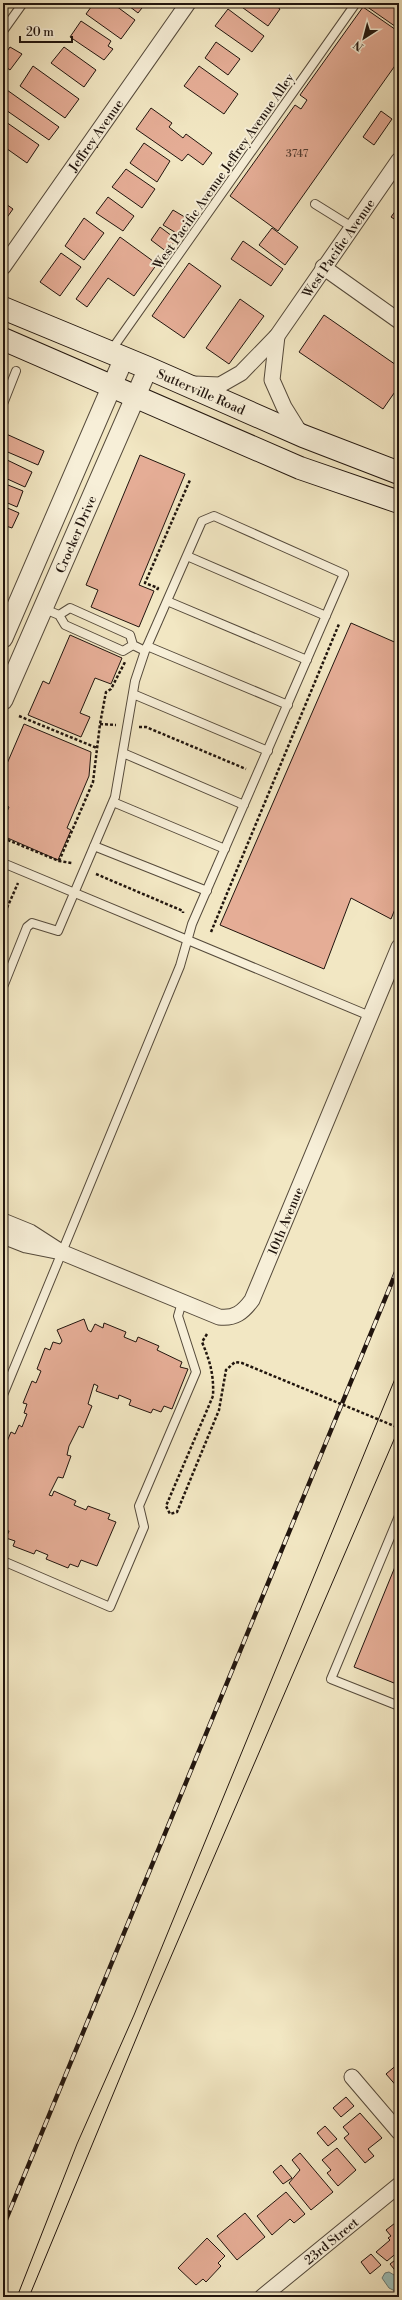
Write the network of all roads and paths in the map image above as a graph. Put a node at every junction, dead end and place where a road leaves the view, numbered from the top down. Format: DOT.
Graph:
graph roads {
  1 [pos="23,3"];
  2 [pos="188,3"];
  3 [pos="356,3"];
  4 [pos="3,31"];
  5 [pos="399,160"];
  6 [pos="315,204"];
  7 [pos="352,227"];
  8 [pos="3,267"];
  9 [pos="323,267"];
  10 [pos="7,313"];
  11 [pos="399,321"];
  12 [pos="277,336"];
  13 [pos="3,339"];
  14 [pos="117,356"];
  15 [pos="148,368"];
  16 [pos="16,371"];
  17 [pos="181,383"];
  18 [pos="112,388"];
  19 [pos="136,397"];
  20 [pos="3,404"];
  21 [pos="303,436"];
  22 [pos="399,473"];
  23 [pos="190,480"];
  24 [pos="399,502"];
  25 [pos="187,556"];
  26 [pos="155,595"];
  27 [pos="167,600"];
  28 [pos="42,608"];
  29 [pos="59,615"];
  30 [pos="326,616"];
  31 [pos="339,624"];
  32 [pos="3,638"];
  33 [pos="133,645"];
  34 [pos="146,648"];
  35 [pos="127,658"];
  36 [pos="307,660"];
  37 [pos="133,694"];
  38 [pos="3,700"];
  39 [pos="288,705"];
  40 [pos="19,716"];
  41 [pos="100,724"];
  42 [pos="128,726"];
  43 [pos="97,748"];
  44 [pos="268,751"];
  45 [pos="123,753"];
  46 [pos="258,774"];
  47 [pos="274,781"];
  48 [pos="113,802"];
  49 [pos="244,805"];
  50 [pos="3,838"];
  51 [pos="94,846"];
  52 [pos="225,849"];
  53 [pos="59,861"];
  54 [pos="3,863"];
  55 [pos="72,863"];
  56 [pos="95,874"];
  57 [pos="18,882"];
  58 [pos="207,891"];
  59 [pos="74,893"];
  60 [pos="3,917"];
  61 [pos="183,920"];
  62 [pos="211,932"];
  63 [pos="189,940"];
  64 [pos="399,948"];
  65 [pos="3,987"];
  66 [pos="370,1016"];
  67 [pos="3,1221"];
  68 [pos="3,1236"];
  69 [pos="61,1252"];
  70 [pos="182,1302"];
  71 [pos="207,1334"];
  72 [pos="3,1395"];
  73 [pos="399,1428"];
  74 [pos="399,1516"];
  75 [pos="3,1561"];
  76 [pos="399,1706"];
  77 [pos="352,2077"];
  78 [pos="399,2132"];
  79 [pos="399,2185"];
  80 [pos="262,2297"];
  1 -- 4 [label="lane"];
  2 -- 8 [label="street, Jeffrey Avenue"];
  3 -- 14 [label="lane, West Pacific Avenue Jeffrey Avenue Alley"];
  5 -- 7 [label="street, West Pacific Avenue"];
  6 -- 7 [label="lane"];
  7 -- 9 [label="street, West Pacific Avenue"];
  9 -- 11 [label="street"];
  9 -- 12 [label="street, West Pacific Avenue"];
  10 -- 14 [label="main road, Sutterville Road"];
  12 -- 17 [label="street, West Pacific Avenue"];
  12 -- 21 [label="street, West Pacific Avenue"];
  13 -- 18 [label="main road"];
  14 -- 15 [label="main road, Sutterville Road"];
  14 -- 18 [label="street, Crocker Drive"];
  15 -- 17 [label="main road, Sutterville Road"];
  15 -- 19 [label="street, Crocker Drive"];
  16 -- 20 [label="lane"];
  17 -- 21 [label="main road, Sutterville Road"];
  18 -- 19 [label="main road"];
  18 -- 32 [label="street, Crocker Drive"];
  19 -- 24 [label="main road"];
  19 -- 28 [label="street, Crocker Drive"];
  21 -- 22 [label="main road, Sutterville Road"];
  23 -- 26 [label="path"];
  25 -- 27 [label="lane"];
  25 -- 30 [label="lane"];
  25 -- 30 [label="lane"];
  27 -- 34 [label="lane"];
  27 -- 36 [label="lane"];
  28 -- 29 [label="lane"];
  28 -- 38 [label="street, Crocker Drive"];
  29 -- 33 [label="lane"];
  29 -- 33 [label="lane"];
  30 -- 36 [label="lane"];
  31 -- 47 [label="path"];
  33 -- 34 [label="lane"];
  34 -- 37 [label="lane"];
  34 -- 39 [label="lane"];
  35 -- 41 [label="path"];
  36 -- 39 [label="lane"];
  37 -- 42 [label="lane"];
  37 -- 44 [label="lane"];
  39 -- 44 [label="lane"];
  40 -- 43 [label="path"];
  41 -- 42 [label="path"];
  41 -- 43 [label="path"];
  42 -- 45 [label="lane"];
  42 -- 46 [label="path"];
  43 -- 53 [label="path"];
  44 -- 46 [label="lane"];
  45 -- 48 [label="lane"];
  45 -- 49 [label="lane"];
  46 -- 47 [label="path"];
  46 -- 49 [label="lane"];
  47 -- 62 [label="path"];
  48 -- 51 [label="lane"];
  48 -- 52 [label="lane"];
  49 -- 52 [label="lane"];
  50 -- 53 [label="path"];
  51 -- 58 [label="lane"];
  51 -- 59 [label="lane"];
  52 -- 58 [label="lane"];
  53 -- 55 [label="path"];
  54 -- 59 [label="lane"];
  56 -- 61 [label="path"];
  57 -- 60 [label="path"];
  58 -- 63 [label="lane"];
  59 -- 63 [label="lane"];
  59 -- 65 [label="lane"];
  63 -- 66 [label="lane"];
  63 -- 69 [label="lane"];
  64 -- 66 [label="street, 10th Avenue"];
  66 -- 70 [label="street, 10th Avenue"];
  67 -- 69 [label="street, 10th Avenue"];
  68 -- 69 [label="street, 10th Avenue"];
  69 -- 70 [label="street, 10th Avenue"];
  69 -- 72 [label="lane"];
  70 -- 75 [label="lane"];
  71 -- 73 [label="path, bridge"];
  74 -- 76 [label="lane"];
  77 -- 78 [label="street"];
  79 -- 80 [label="street, 23rd Street"];
}
